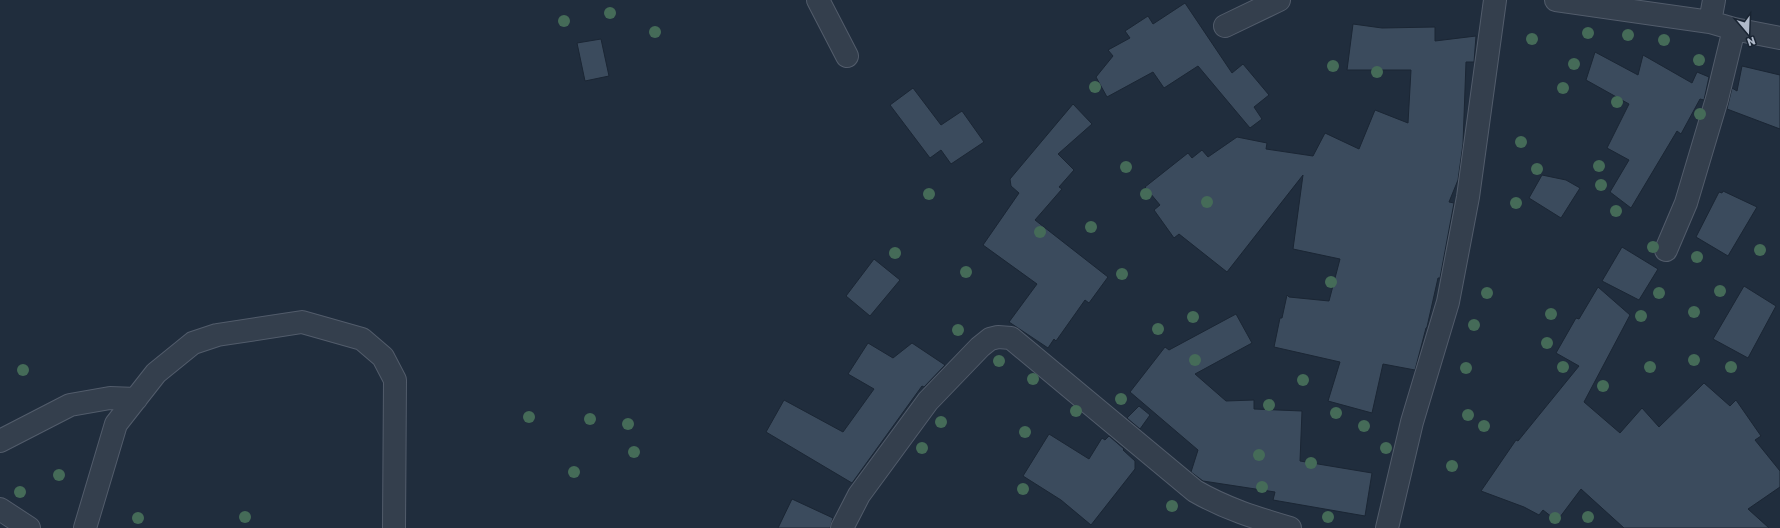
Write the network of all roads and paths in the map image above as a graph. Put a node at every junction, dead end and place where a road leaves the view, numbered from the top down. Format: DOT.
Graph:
graph roads {
  1 [pos="818,0"];
  2 [pos="1278,0"];
  3 [pos="1495,0"];
  4 [pos="1556,0"];
  5 [pos="1714,0"];
  6 [pos="1710,22"];
  7 [pos="1225,26"];
  8 [pos="1734,29"];
  9 [pos="1780,38"];
  10 [pos="847,56"];
  11 [pos="1666,250"];
  12 [pos="136,399"];
  13 [pos="0,441"];
  14 [pos="0,509"];
  15 [pos="30,528"];
  16 [pos="85,528"];
  17 [pos="394,528"];
  18 [pos="842,528"];
  19 [pos="1290,528"];
  20 [pos="1387,528"];
  1 -- 10 [label="street"];
  2 -- 7 [label="street"];
  3 -- 20 [label="street"];
  4 -- 6 [label="street"];
  5 -- 6 [label="street"];
  6 -- 8 [label="street"];
  8 -- 9 [label="street"];
  8 -- 11 [label="street"];
  12 -- 13 [label="street"];
  12 -- 16 [label="street"];
  12 -- 17 [label="street"];
  14 -- 15 [label="street"];
  18 -- 19 [label="street"];
}
